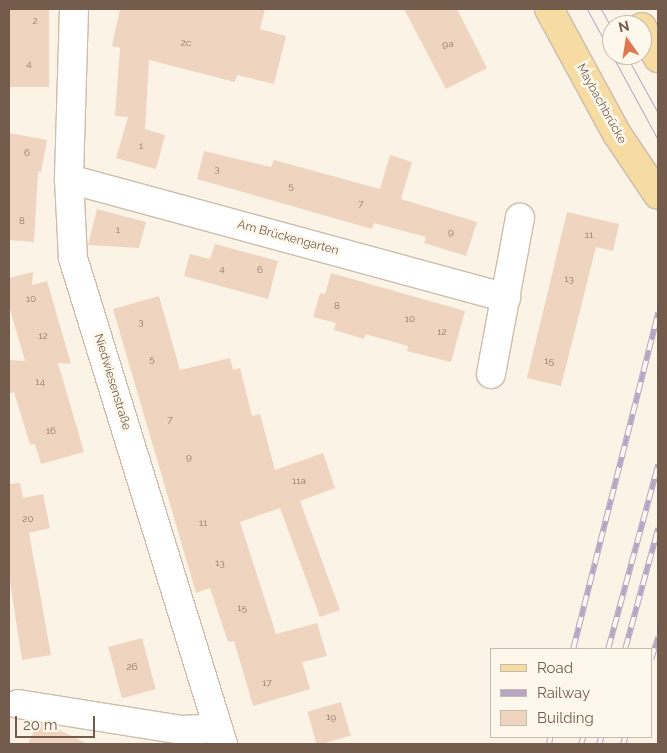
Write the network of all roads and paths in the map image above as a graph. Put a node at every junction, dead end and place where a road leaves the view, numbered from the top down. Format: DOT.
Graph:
graph roads {
  1 [pos="74,9"];
  2 [pos="549,9"];
  3 [pos="652,46"];
  4 [pos="658,58"];
  5 [pos="69,178"];
  6 [pos="658,196"];
  7 [pos="520,218"];
  8 [pos="506,298"];
  9 [pos="491,374"];
  10 [pos="18,704"];
  11 [pos="220,736"];
  1 -- 5 [label="street, Niedwiesenstraße"];
  2 -- 6 [label="main road, Maybachbrücke"];
  3 -- 4 [label="main road"];
  5 -- 8 [label="street, Am Brückengarten"];
  5 -- 11 [label="street, Niedwiesenstraße"];
  7 -- 8 [label="street"];
  8 -- 9 [label="street"];
  10 -- 11 [label="street"];
}
